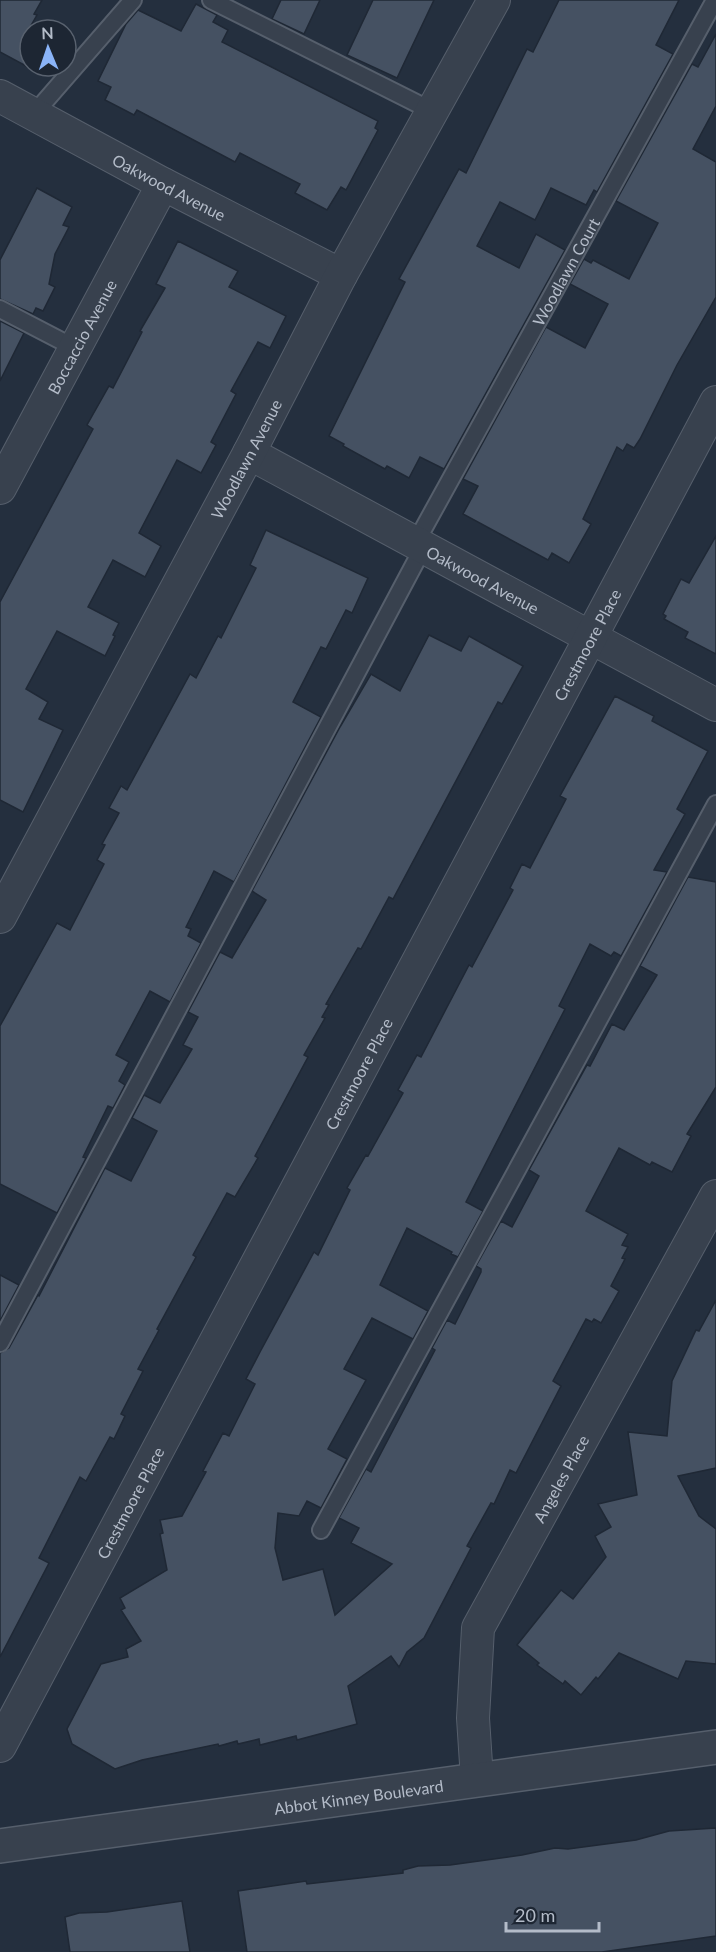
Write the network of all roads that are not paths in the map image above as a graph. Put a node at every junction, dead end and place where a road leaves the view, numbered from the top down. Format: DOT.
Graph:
graph roads {
  1 [pos="133,0"];
  2 [pos="211,0"];
  3 [pos="494,0"];
  4 [pos="715,0"];
  5 [pos="0,96"];
  6 [pos="432,111"];
  7 [pos="33,115"];
  8 [pos="164,184"];
  9 [pos="341,274"];
  10 [pos="0,309"];
  11 [pos="75,348"];
  12 [pos="716,402"];
  13 [pos="249,453"];
  14 [pos="0,488"];
  15 [pos="420,544"];
  16 [pos="589,637"];
  17 [pos="716,705"];
  18 [pos="716,804"];
  19 [pos="0,917"];
  20 [pos="716,1196"];
  21 [pos="0,1343"];
  22 [pos="321,1530"];
  23 [pos="0,1746"];
  24 [pos="716,1747"];
  25 [pos="477,1779"];
  26 [pos="0,1846"];
  1 -- 7 [label="lane"];
  2 -- 6 [label="lane"];
  3 -- 6 [label="street, Woodlawn Avenue"];
  4 -- 15 [label="lane, Woodlawn Court"];
  5 -- 7 [label="street, Oakwood Avenue"];
  6 -- 9 [label="street, Woodlawn Avenue"];
  7 -- 8 [label="street, Oakwood Avenue"];
  8 -- 9 [label="street, Oakwood Avenue"];
  8 -- 11 [label="street, Boccaccio Avenue"];
  9 -- 13 [label="street, Woodlawn Avenue"];
  10 -- 11 [label="lane"];
  11 -- 14 [label="street, Boccaccio Avenue"];
  12 -- 16 [label="street, Crestmoore Place"];
  13 -- 15 [label="street, Oakwood Avenue"];
  13 -- 19 [label="street, Woodlawn Avenue"];
  15 -- 16 [label="street, Oakwood Avenue"];
  15 -- 21 [label="lane, Woodlawn Court"];
  16 -- 17 [label="street, Oakwood Avenue"];
  16 -- 23 [label="street, Crestmoore Place"];
  18 -- 22 [label="lane"];
  20 -- 25 [label="street, Angeles Place"];
  24 -- 25 [label="street, Abbot Kinney Boulevard"];
  25 -- 26 [label="street, Abbot Kinney Boulevard"];
}
